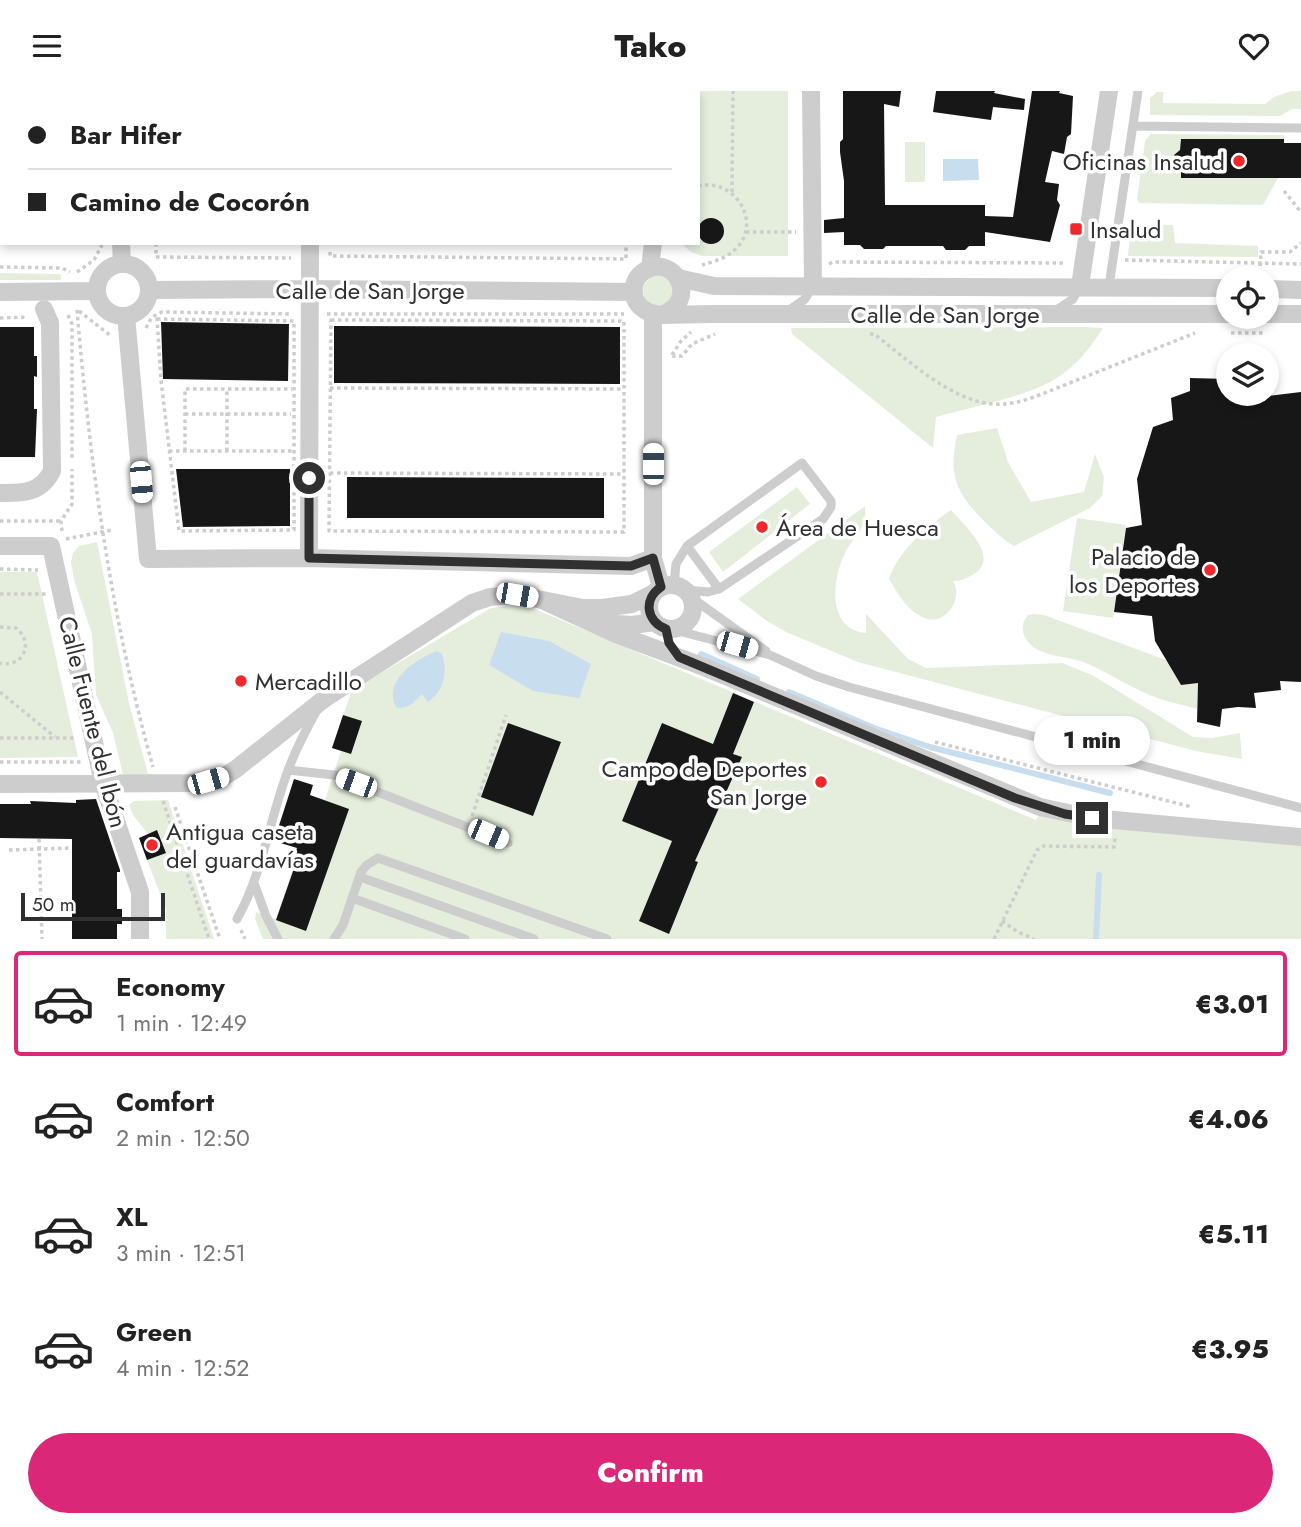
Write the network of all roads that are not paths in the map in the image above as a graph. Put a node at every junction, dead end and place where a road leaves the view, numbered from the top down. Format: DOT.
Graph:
graph roads {
  1 [pos="811,91"];
  2 [pos="1109,91"];
  3 [pos="1138,91"];
  4 [pos="1133,126"];
  5 [pos="1301,128"];
  6 [pos="121,245"];
  7 [pos="310,245"];
  8 [pos="653,245"];
  9 [pos="122,264"];
  10 [pos="650,268"];
  11 [pos="678,278"];
  12 [pos="813,286"];
  13 [pos="1080,286"];
  14 [pos="1109,286"];
  15 [pos="1216,288"];
  16 [pos="310,289"];
  17 [pos="1279,289"];
  18 [pos="149,290"];
  19 [pos="1301,290"];
  20 [pos="97,291"];
  21 [pos="0,292"];
  22 [pos="634,292"];
  23 [pos="44,309"];
  24 [pos="657,314"];
  25 [pos="780,314"];
  26 [pos="1047,314"];
  27 [pos="1216,314"];
  28 [pos="1279,314"];
  29 [pos="1301,314"];
  30 [pos="125,316"];
  31 [pos="0,493"];
  32 [pos="0,546"];
  33 [pos="687,546"];
  34 [pos="309,558"];
  35 [pos="653,558"];
  36 [pos="719,589"];
  37 [pos="673,591"];
  38 [pos="542,600"];
  39 [pos="586,621"];
  40 [pos="664,627"];
  41 [pos="770,655"];
  42 [pos="679,657"];
  43 [pos="324,699"];
  44 [pos="288,770"];
  45 [pos="103,783"];
  46 [pos="0,784"];
  47 [pos="1301,808"];
  48 [pos="1301,837"];
  49 [pos="508,843"];
  50 [pos="360,877"];
  51 [pos="254,883"];
  52 [pos="352,898"];
  53 [pos="237,919"];
  54 [pos="140,939"];
  55 [pos="278,939"];
  56 [pos="334,939"];
  57 [pos="466,939"];
  58 [pos="534,939"];
  59 [pos="607,939"];
  1 -- 12 [label="street"];
  2 -- 13 [label="street"];
  3 -- 4 [label="lane"];
  4 -- 5 [label="lane"];
  4 -- 14 [label="lane"];
  6 -- 9 [label="street"];
  7 -- 16 [label="street"];
  8 -- 10 [label="street"];
  9 -- 18 [label="street"];
  9 -- 20 [label="street"];
  10 -- 11 [label="street"];
  10 -- 22 [label="street"];
  11 -- 12 [label="street, Calle de San Jorge"];
  11 -- 24 [label="street"];
  12 -- 13 [label="street, Calle de San Jorge"];
  12 -- 25 [label="lane"];
  13 -- 14 [label="street, Calle de San Jorge"];
  13 -- 26 [label="lane"];
  14 -- 15 [label="street, Calle de San Jorge"];
  16 -- 18 [label="street, Calle de San Jorge"];
  16 -- 22 [label="street, Calle de San Jorge"];
  16 -- 34 [label="street"];
  17 -- 19 [label="street"];
  18 -- 30 [label="street"];
  20 -- 21 [label="street"];
  20 -- 30 [label="street"];
  22 -- 24 [label="street"];
  23 -- 31 [label="street"];
  24 -- 25 [label="street, Calle de San Jorge"];
  24 -- 35 [label="street"];
  25 -- 26 [label="street, Calle de San Jorge"];
  26 -- 27 [label="street, Calle de San Jorge"];
  28 -- 29 [label="street"];
  30 -- 34 [label="street"];
  32 -- 45 [label="street, Calle Fuente del Ibón"];
  33 -- 36 [label="lane"];
  33 -- 36 [label="lane"];
  33 -- 37 [label="lane"];
  34 -- 35 [label="street"];
  35 -- 37 [label="street"];
  36 -- 37 [label="lane"];
  37 -- 38 [label="street"];
  37 -- 40 [label="street"];
  37 -- 40 [label="street"];
  37 -- 41 [label="lane"];
  38 -- 39 [label="street"];
  38 -- 43 [label="street"];
  39 -- 40 [label="street"];
  39 -- 42 [label="street"];
  40 -- 41 [label="lane"];
  40 -- 42 [label="street"];
  41 -- 47 [label="lane"];
  42 -- 48 [label="street"];
  43 -- 44 [label="lane"];
  43 -- 45 [label="street"];
  44 -- 49 [label="lane"];
  44 -- 51 [label="lane"];
  45 -- 46 [label="street"];
  45 -- 54 [label="street, Calle Fuente del Ibón"];
  50 -- 52 [label="lane"];
  50 -- 58 [label="lane"];
  50 -- 59 [label="lane"];
  51 -- 53 [label="lane"];
  51 -- 55 [label="lane"];
  52 -- 56 [label="lane"];
  52 -- 57 [label="lane"];
}
